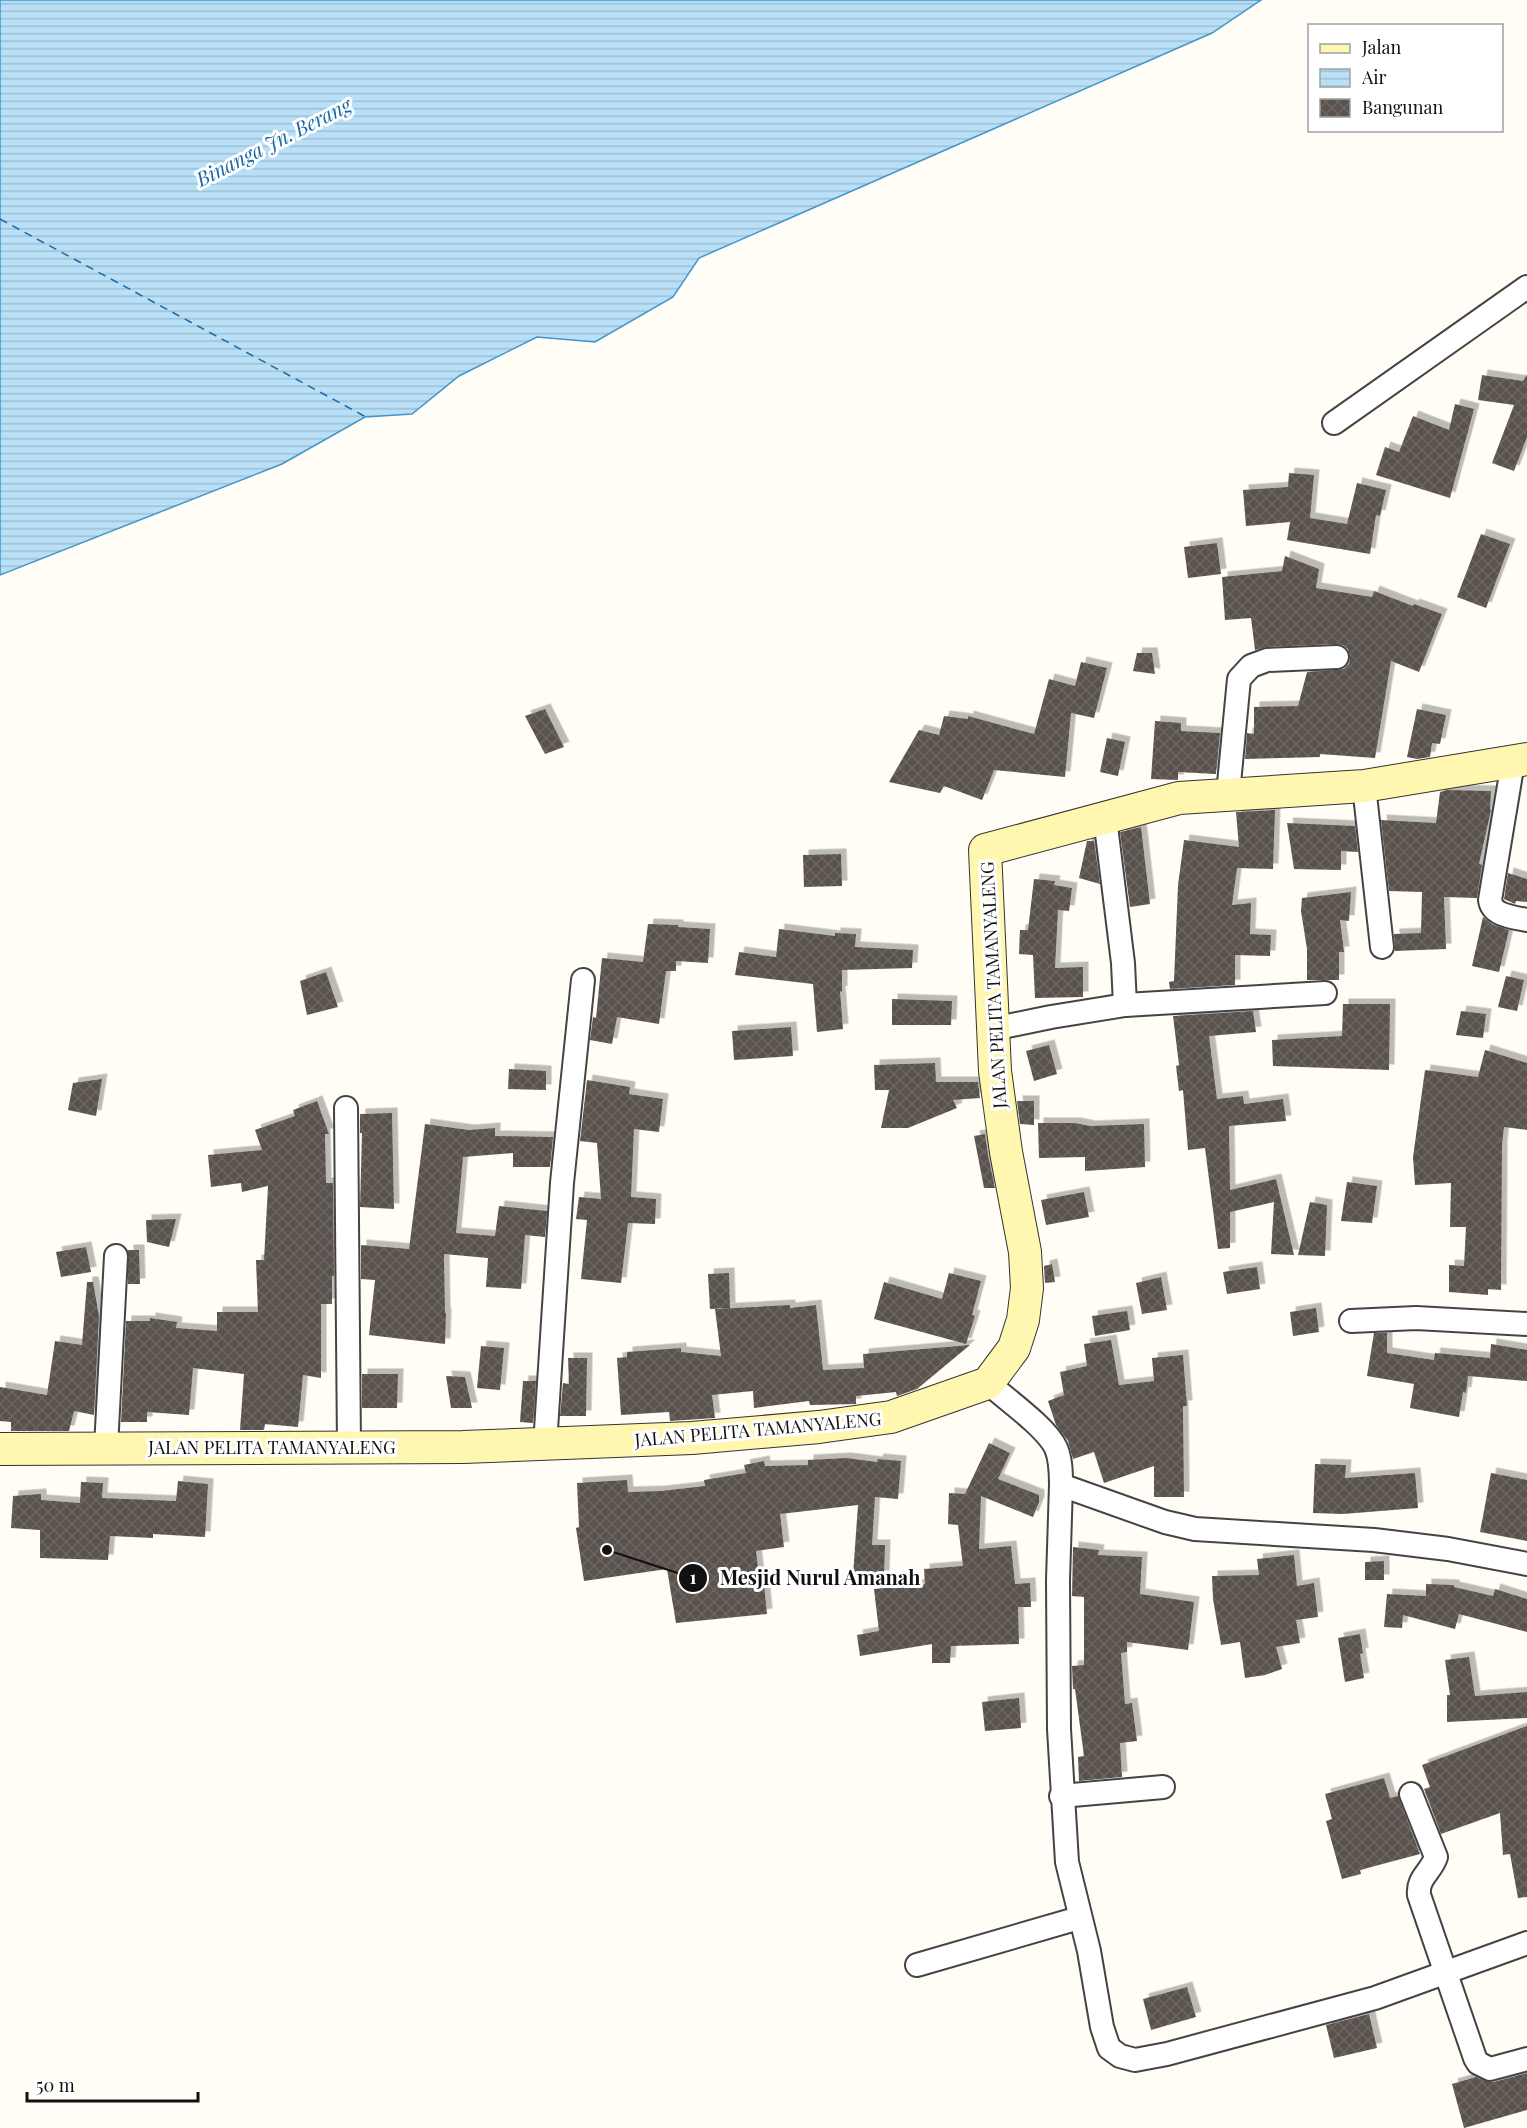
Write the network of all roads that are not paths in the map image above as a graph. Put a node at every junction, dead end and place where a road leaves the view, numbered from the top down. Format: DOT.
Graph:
graph roads {
  1 [pos="1527,287"];
  2 [pos="1334,423"];
  3 [pos="1337,657"];
  4 [pos="1520,761"];
  5 [pos="1364,786"];
  6 [pos="1228,794"];
  7 [pos="1106,818"];
  8 [pos="1527,920"];
  9 [pos="1382,947"];
  10 [pos="583,980"];
  11 [pos="1325,993"];
  12 [pos="1125,1005"];
  13 [pos="993,1029"];
  14 [pos="346,1108"];
  15 [pos="116,1256"];
  16 [pos="1351,1321"];
  17 [pos="1527,1324"];
  18 [pos="988,1383"];
  19 [pos="545,1445"];
  20 [pos="349,1447"];
  21 [pos="106,1448"];
  22 [pos="0,1449"];
  23 [pos="1061,1485"];
  24 [pos="1527,1564"];
  25 [pos="1163,1787"];
  26 [pos="1411,1794"];
  27 [pos="1061,1796"];
  28 [pos="1079,1918"];
  29 [pos="1527,1943"];
  30 [pos="917,1965"];
  31 [pos="1447,1973"];
  32 [pos="1527,2059"];
  1 -- 2 [label="street"];
  3 -- 6 [label="street"];
  4 -- 5 [label="street, JALAN PELITA TAMANYALENG"];
  4 -- 8 [label="street"];
  5 -- 6 [label="street, JALAN PELITA TAMANYALENG"];
  5 -- 9 [label="street"];
  6 -- 7 [label="street, JALAN PELITA TAMANYALENG"];
  7 -- 12 [label="street"];
  7 -- 13 [label="street, JALAN PELITA TAMANYALENG"];
  10 -- 19 [label="street"];
  11 -- 12 [label="street"];
  12 -- 13 [label="street"];
  13 -- 18 [label="street, JALAN PELITA TAMANYALENG"];
  14 -- 20 [label="street"];
  15 -- 21 [label="street"];
  16 -- 17 [label="street"];
  18 -- 19 [label="street, JALAN PELITA TAMANYALENG"];
  18 -- 23 [label="street"];
  19 -- 20 [label="street, JALAN PELITA TAMANYALENG"];
  20 -- 21 [label="street, JALAN PELITA TAMANYALENG"];
  21 -- 22 [label="street, JALAN PELITA TAMANYALENG"];
  23 -- 24 [label="street"];
  23 -- 27 [label="street"];
  25 -- 27 [label="street"];
  26 -- 31 [label="street"];
  27 -- 28 [label="street"];
  28 -- 30 [label="street"];
  28 -- 31 [label="street"];
  29 -- 31 [label="street"];
  31 -- 32 [label="street"];
}
